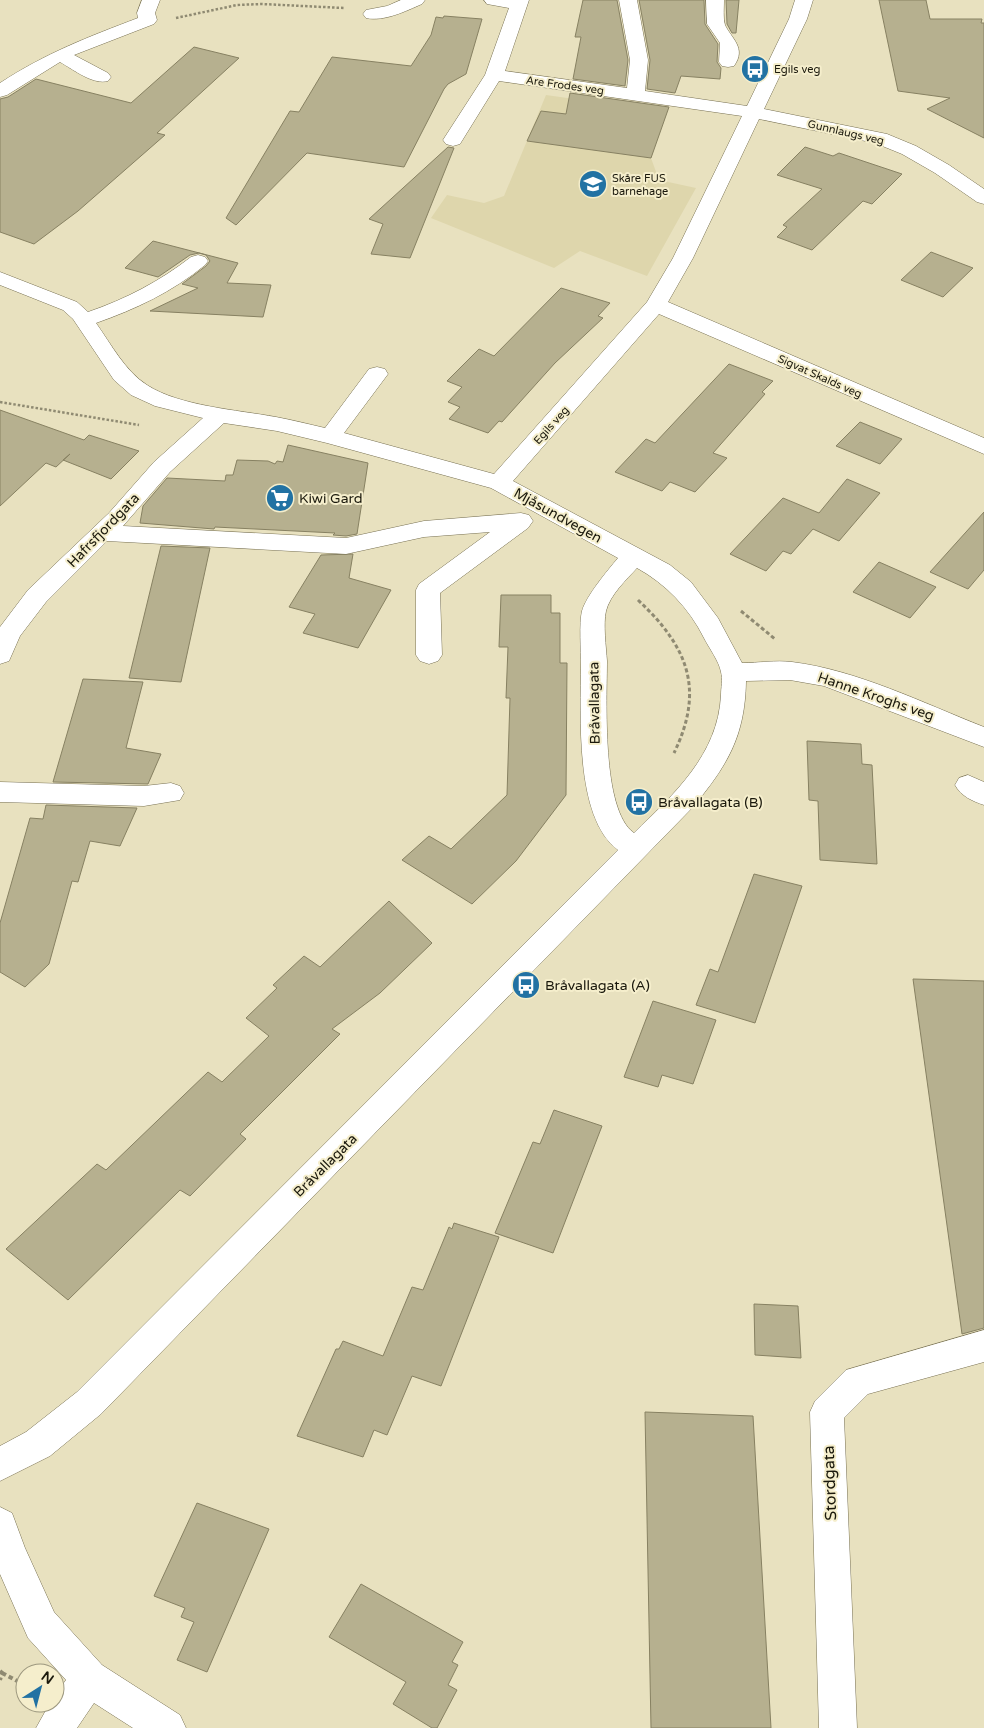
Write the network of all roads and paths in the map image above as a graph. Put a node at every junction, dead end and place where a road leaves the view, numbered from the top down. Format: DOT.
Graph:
graph roads {
  1 [pos="151,0"];
  2 [pos="416,0"];
  3 [pos="494,0"];
  4 [pos="628,0"];
  5 [pos="715,0"];
  6 [pos="804,0"];
  7 [pos="520,2"];
  8 [pos="372,14"];
  9 [pos="148,20"];
  10 [pos="60,55"];
  11 [pos="728,62"];
  12 [pos="494,75"];
  13 [pos="102,77"];
  14 [pos="0,91"];
  15 [pos="635,95"];
  16 [pos="753,112"];
  17 [pos="453,140"];
  18 [pos="984,198"];
  19 [pos="198,261"];
  20 [pos="0,278"];
  21 [pos="656,305"];
  22 [pos="84,320"];
  23 [pos="377,374"];
  24 [pos="0,402"];
  25 [pos="219,415"];
  26 [pos="196,436"];
  27 [pos="330,436"];
  28 [pos="984,447"];
  29 [pos="499,483"];
  30 [pos="541,506"];
  31 [pos="520,522"];
  32 [pos="102,533"];
  33 [pos="634,556"];
  34 [pos="610,583"];
  35 [pos="0,655"];
  36 [pos="429,655"];
  37 [pos="734,672"];
  38 [pos="984,737"];
  39 [pos="0,792"];
  40 [pos="171,793"];
  41 [pos="684,801"];
  42 [pos="637,849"];
  43 [pos="984,1346"];
  44 [pos="0,1464"];
  45 [pos="0,1525"];
  46 [pos="1,1672"];
  47 [pos="88,1678"];
  48 [pos="0,1680"];
  49 [pos="15,1680"];
  50 [pos="55,1728"];
  51 [pos="167,1728"];
  52 [pos="838,1728"];
  1 -- 9 [label="street"];
  2 -- 8 [label="street"];
  3 -- 7 [label="street"];
  4 -- 15 [label="street"];
  5 -- 11 [label="street"];
  6 -- 16 [label="street, Egils veg"];
  7 -- 12 [label="street"];
  8 -- 9 [label="path"];
  9 -- 10 [label="street"];
  10 -- 13 [label="street"];
  10 -- 14 [label="street"];
  12 -- 15 [label="street, Are Frodes veg"];
  12 -- 17 [label="street"];
  15 -- 16 [label="street, Are Frodes veg"];
  16 -- 18 [label="street, Gunnlaugs veg"];
  16 -- 21 [label="street, Egils veg"];
  19 -- 22 [label="street"];
  20 -- 22 [label="street, Mjåsundvegen"];
  21 -- 28 [label="street, Sigvat Skalds veg"];
  21 -- 29 [label="street, Egils veg"];
  22 -- 25 [label="street, Mjåsundvegen"];
  23 -- 27 [label="street"];
  24 -- 26 [label="path"];
  25 -- 26 [label="street, Hafrsfjordgata"];
  25 -- 27 [label="street, Mjåsundvegen"];
  26 -- 32 [label="street, Hafrsfjordgata"];
  27 -- 29 [label="street, Mjåsundvegen"];
  29 -- 30 [label="street, Mjåsundvegen"];
  30 -- 31 [label="street"];
  30 -- 33 [label="street, Mjåsundvegen"];
  31 -- 32 [label="street"];
  31 -- 36 [label="street"];
  32 -- 35 [label="street, Hafrsfjordgata"];
  33 -- 34 [label="street, Bråvallagata"];
  33 -- 37 [label="street, Mjåsundvegen"];
  34 -- 41 [label="path"];
  34 -- 42 [label="street, Bråvallagata"];
  37 -- 38 [label="street, Hanne Kroghs veg"];
  37 -- 41 [label="street, Bråvallagata"];
  39 -- 40 [label="street"];
  41 -- 42 [label="street, Bråvallagata"];
  42 -- 44 [label="street, Bråvallagata"];
  43 -- 52 [label="street, Stordgata"];
  45 -- 47 [label="street"];
  46 -- 48 [label="path"];
  46 -- 49 [label="path"];
  47 -- 50 [label="street"];
  47 -- 51 [label="street"];
}
